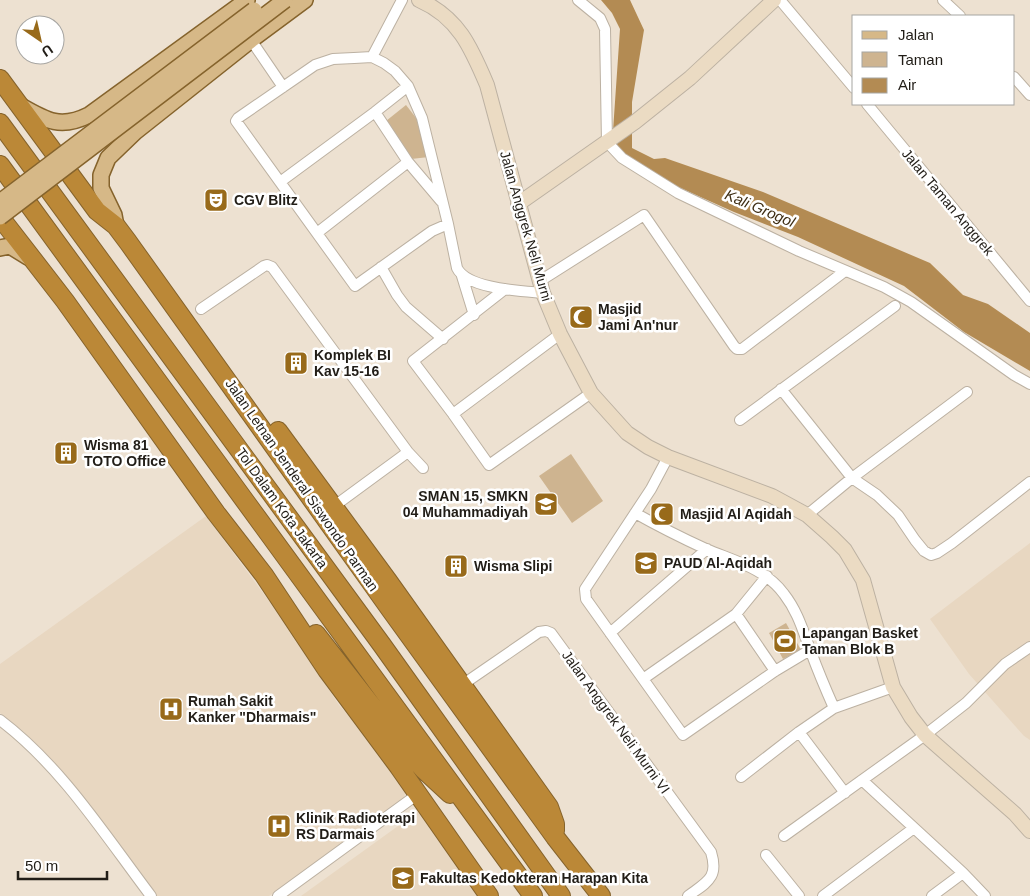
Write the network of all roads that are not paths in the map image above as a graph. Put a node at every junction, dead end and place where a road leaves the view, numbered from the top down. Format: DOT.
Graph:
graph roads {
  1 [pos="247,0"];
  2 [pos="268,0"];
  3 [pos="285,0"];
  4 [pos="305,0"];
  5 [pos="402,0"];
  6 [pos="419,0"];
  7 [pos="578,0"];
  8 [pos="774,0"];
  9 [pos="780,0"];
  10 [pos="944,0"];
  11 [pos="959,15"];
  12 [pos="251,40"];
  13 [pos="372,57"];
  14 [pos="1015,78"];
  15 [pos="0,79"];
  16 [pos="408,86"];
  17 [pos="852,86"];
  18 [pos="283,87"];
  19 [pos="1030,95"];
  20 [pos="19,105"];
  21 [pos="868,105"];
  22 [pos="102,106"];
  23 [pos="375,112"];
  24 [pos="0,123"];
  25 [pos="129,136"];
  26 [pos="610,140"];
  27 [pos="408,162"];
  28 [pos="0,165"];
  29 [pos="280,182"];
  30 [pos="0,202"];
  31 [pos="443,203"];
  32 [pos="518,204"];
  33 [pos="0,217"];
  34 [pos="448,224"];
  35 [pos="116,226"];
  36 [pos="316,233"];
  37 [pos="0,248"];
  38 [pos="38,266"];
  39 [pos="381,267"];
  40 [pos="845,271"];
  41 [pos="462,276"];
  42 [pos="541,287"];
  43 [pos="506,289"];
  44 [pos="1030,301"];
  45 [pos="895,306"];
  46 [pos="201,309"];
  47 [pos="177,310"];
  48 [pos="474,315"];
  49 [pos="560,334"];
  50 [pos="443,339"];
  51 [pos="1030,384"];
  52 [pos="781,389"];
  53 [pos="967,392"];
  54 [pos="591,393"];
  55 [pos="454,414"];
  56 [pos="740,420"];
  57 [pos="408,452"];
  58 [pos="668,457"];
  59 [pos="423,468"];
  60 [pos="852,478"];
  61 [pos="1030,482"];
  62 [pos="333,507"];
  63 [pos="283,509"];
  64 [pos="635,513"];
  65 [pos="807,515"];
  66 [pos="262,525"];
  67 [pos="707,550"];
  68 [pos="264,575"];
  69 [pos="767,576"];
  70 [pos="388,581"];
  71 [pos="393,606"];
  72 [pos="736,614"];
  73 [pos="610,633"];
  74 [pos="1030,648"];
  75 [pos="810,650"];
  76 [pos="775,671"];
  77 [pos="643,679"];
  78 [pos="462,685"];
  79 [pos="893,688"];
  80 [pos="834,708"];
  81 [pos="0,720"];
  82 [pos="799,732"];
  83 [pos="925,735"];
  84 [pos="741,777"];
  85 [pos="862,780"];
  86 [pos="844,793"];
  87 [pos="418,794"];
  88 [pos="472,811"];
  89 [pos="914,828"];
  90 [pos="1030,831"];
  91 [pos="784,836"];
  92 [pos="555,837"];
  93 [pos="766,855"];
  94 [pos="963,873"];
  95 [pos="151,896"];
  96 [pos="278,896"];
  97 [pos="490,896"];
  98 [pos="533,896"];
  99 [pos="561,896"];
  100 [pos="600,896"];
  101 [pos="688,896"];
  102 [pos="799,896"];
  103 [pos="823,896"];
  104 [pos="932,896"];
  105 [pos="985,896"];
  1 -- 22 [label="main road"];
  2 -- 30 [label="main road, bridge"];
  3 -- 33 [label="main road, bridge"];
  4 -- 12 [label="main road"];
  5 -- 13 [label="street"];
  6 -- 32 [label="street, Jalan Anggrek Neli Murni"];
  7 -- 26 [label="street"];
  8 -- 26 [label="street"];
  9 -- 17 [label="street"];
  10 -- 11 [label="street"];
  12 -- 18 [label="street"];
  12 -- 25 [label="main road"];
  13 -- 16 [label="street"];
  13 -- 18 [label="street"];
  14 -- 19 [label="street"];
  15 -- 20 [label="highway, Jalan Letnan Jenderal Siswondo Parman"];
  16 -- 23 [label="street"];
  16 -- 31 [label="street"];
  18 -- 29 [label="street"];
  20 -- 22 [label="main road"];
  20 -- 35 [label="highway, Jalan Letnan Jenderal Siswondo Parman"];
  21 -- 44 [label="street, Jalan Taman Anggrek"];
  22 -- 25 [label="main road"];
  23 -- 27 [label="street"];
  23 -- 29 [label="street"];
  24 -- 63 [label="highway, Tol Dalam Kota Jakarta"];
  25 -- 35 [label="main road"];
  26 -- 32 [label="street"];
  26 -- 40 [label="street"];
  27 -- 31 [label="street"];
  27 -- 36 [label="street"];
  28 -- 66 [label="highway, Tol Dalam Kota Jakarta"];
  29 -- 36 [label="street"];
  31 -- 34 [label="street"];
  32 -- 42 [label="street, Jalan Anggrek Neli Murni"];
  33 -- 38 [label="highway"];
  34 -- 39 [label="street"];
  34 -- 41 [label="street"];
  35 -- 47 [label="highway, Jalan Letnan Jenderal Siswondo Parman"];
  36 -- 39 [label="street"];
  37 -- 38 [label="main road"];
  38 -- 68 [label="highway"];
  39 -- 50 [label="street"];
  40 -- 42 [label="street"];
  40 -- 51 [label="street"];
  41 -- 43 [label="street"];
  41 -- 48 [label="street"];
  42 -- 43 [label="street"];
  42 -- 49 [label="street, Jalan Anggrek Neli Murni"];
  43 -- 48 [label="street"];
  45 -- 52 [label="street"];
  46 -- 57 [label="street"];
  47 -- 62 [label="highway"];
  47 -- 71 [label="highway, Jalan Letnan Jenderal Siswondo Parman"];
  48 -- 50 [label="street"];
  49 -- 54 [label="street, Jalan Anggrek Neli Murni"];
  49 -- 55 [label="street"];
  50 -- 55 [label="street"];
  52 -- 56 [label="street"];
  52 -- 60 [label="street"];
  53 -- 60 [label="street"];
  54 -- 55 [label="street"];
  54 -- 58 [label="street, Jalan Anggrek Neli Murni"];
  57 -- 59 [label="street"];
  57 -- 62 [label="street"];
  58 -- 64 [label="street"];
  58 -- 65 [label="street, Jalan Anggrek Neli Murni"];
  60 -- 61 [label="street"];
  60 -- 65 [label="street"];
  62 -- 70 [label="highway"];
  63 -- 66 [label="highway"];
  63 -- 99 [label="highway, Tol Dalam Kota Jakarta"];
  64 -- 67 [label="street"];
  64 -- 73 [label="street"];
  65 -- 79 [label="street, Jalan Anggrek Neli Murni"];
  66 -- 88 [label="highway, Tol Dalam Kota Jakarta"];
  67 -- 69 [label="street"];
  67 -- 73 [label="street"];
  68 -- 87 [label="highway"];
  68 -- 88 [label="highway"];
  69 -- 72 [label="street"];
  69 -- 75 [label="street"];
  70 -- 71 [label="highway"];
  70 -- 71 [label="highway"];
  71 -- 78 [label="highway"];
  71 -- 92 [label="highway, Jalan Letnan Jenderal Siswondo Parman"];
  72 -- 76 [label="street"];
  72 -- 77 [label="street"];
  73 -- 77 [label="street"];
  74 -- 83 [label="street"];
  75 -- 76 [label="street"];
  75 -- 80 [label="street"];
  76 -- 77 [label="street"];
  78 -- 92 [label="highway"];
  78 -- 101 [label="street, Jalan Anggrek Neli Murni VI"];
  79 -- 80 [label="street"];
  79 -- 83 [label="street, Jalan Anggrek Neli Murni"];
  80 -- 82 [label="street"];
  81 -- 95 [label="street"];
  82 -- 84 [label="street"];
  82 -- 86 [label="street"];
  83 -- 85 [label="street"];
  83 -- 90 [label="street, Jalan Anggrek Neli Murni"];
  85 -- 86 [label="street"];
  85 -- 89 [label="street"];
  86 -- 91 [label="street"];
  87 -- 96 [label="street"];
  87 -- 97 [label="highway"];
  88 -- 98 [label="highway, Tol Dalam Kota Jakarta"];
  89 -- 94 [label="street"];
  89 -- 103 [label="street"];
  92 -- 100 [label="highway, Jalan Letnan Jenderal Siswondo Parman"];
  93 -- 102 [label="street"];
  94 -- 104 [label="street"];
  94 -- 105 [label="street"];
}
